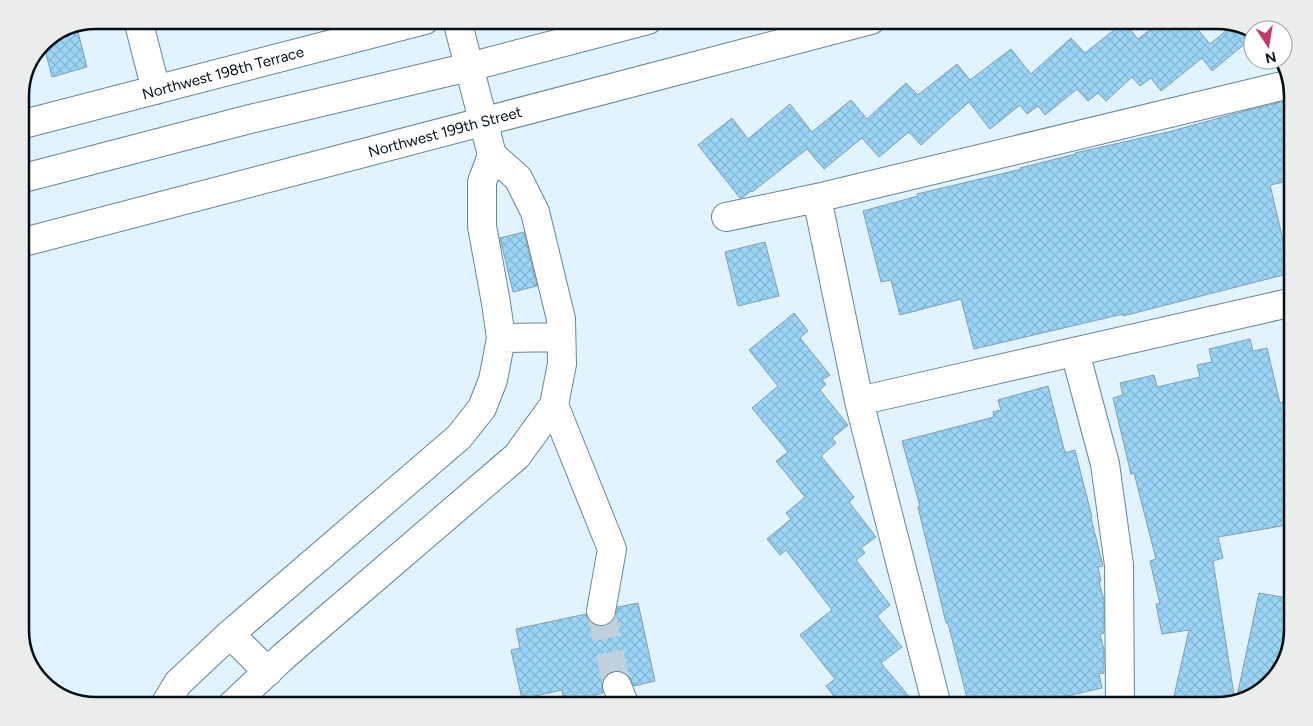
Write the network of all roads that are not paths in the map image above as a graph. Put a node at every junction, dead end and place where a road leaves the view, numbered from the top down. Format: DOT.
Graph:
graph roads {
  1 [pos="140,29"];
  2 [pos="390,29"];
  3 [pos="459,29"];
  4 [pos="614,29"];
  5 [pos="837,29"];
  6 [pos="469,67"];
  7 [pos="1283,86"];
  8 [pos="156,90"];
  9 [pos="483,122"];
  10 [pos="29,123"];
  11 [pos="492,155"];
  12 [pos="29,177"];
  13 [pos="817,198"];
  14 [pos="726,217"];
  15 [pos="29,241"];
  16 [pos="1284,311"];
  17 [pos="501,338"];
  18 [pos="561,338"];
  19 [pos="1075,352"];
  20 [pos="859,401"];
  21 [pos="554,405"];
  22 [pos="601,610"];
  23 [pos="230,634"];
  24 [pos="268,672"];
  25 [pos="169,697"];
  26 [pos="241,697"];
  27 [pos="935,697"];
  28 [pos="1120,697"];
  1 -- 8 [label="street"];
  2 -- 8 [label="street, Northwest 198th Terrace"];
  3 -- 6 [label="street"];
  4 -- 6 [label="street"];
  5 -- 9 [label="street, Northwest 199th Street"];
  6 -- 9 [label="street"];
  6 -- 12 [label="street"];
  7 -- 13 [label="street"];
  8 -- 10 [label="street, Northwest 198th Terrace"];
  9 -- 11 [label="street"];
  9 -- 15 [label="street, Northwest 199th Street"];
  11 -- 17 [label="street"];
  11 -- 18 [label="street"];
  13 -- 14 [label="street"];
  13 -- 20 [label="street"];
  16 -- 19 [label="street"];
  17 -- 18 [label="street"];
  17 -- 23 [label="street"];
  18 -- 21 [label="street"];
  19 -- 20 [label="street"];
  19 -- 28 [label="street"];
  20 -- 27 [label="street"];
  21 -- 22 [label="street"];
  21 -- 24 [label="street"];
  23 -- 24 [label="street"];
  23 -- 25 [label="street"];
  24 -- 26 [label="street"];
}
